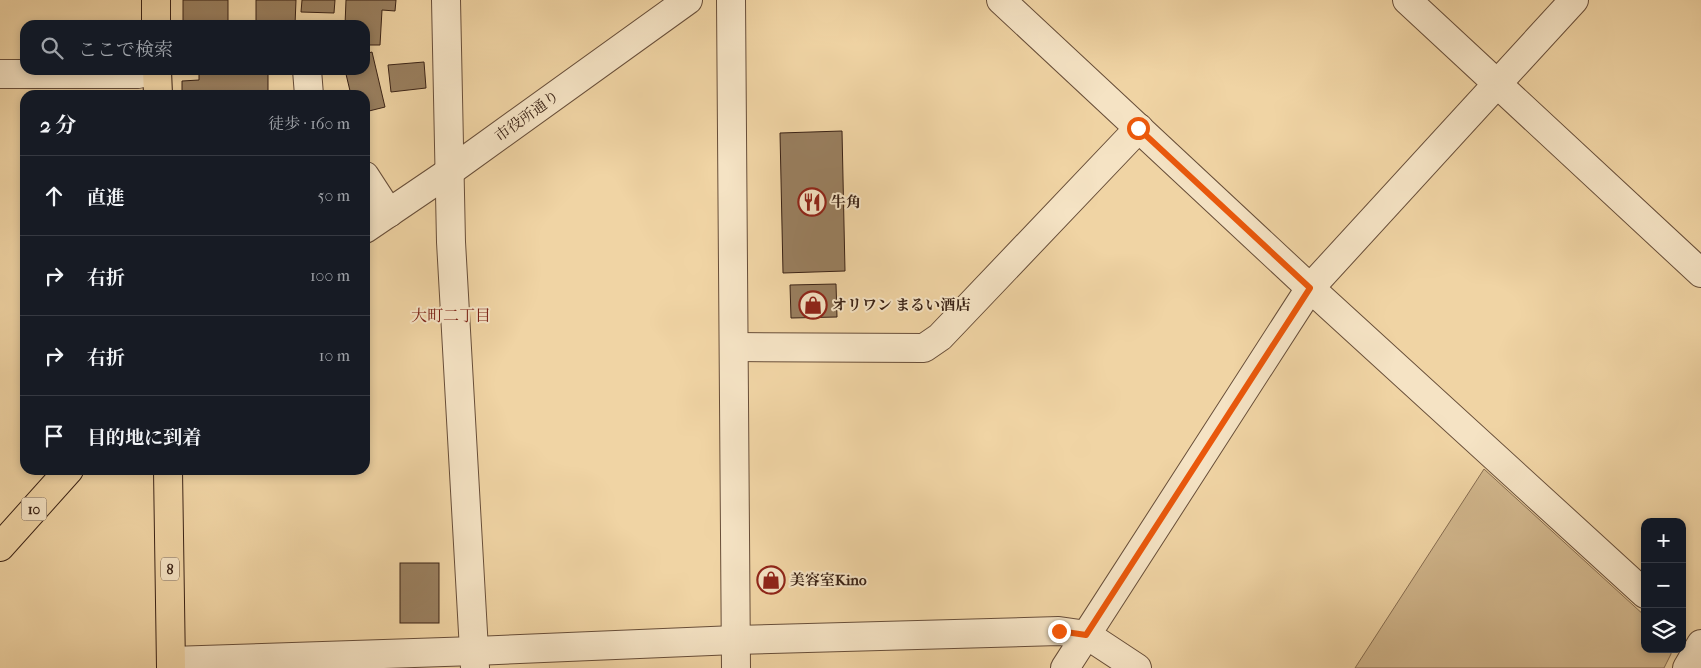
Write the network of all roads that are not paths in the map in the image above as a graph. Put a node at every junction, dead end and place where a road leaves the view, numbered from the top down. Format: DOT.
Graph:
graph roads {
  1 [pos="156,0"];
  2 [pos="446,0"];
  3 [pos="688,0"];
  4 [pos="731,0"];
  5 [pos="1001,0"];
  6 [pos="1407,0"];
  7 [pos="1574,0"];
  8 [pos="156,20"];
  9 [pos="0,74"];
  10 [pos="20,74"];
  11 [pos="156,75"];
  12 [pos="307,75"];
  13 [pos="1497,85"];
  14 [pos="158,90"];
  15 [pos="309,90"];
  16 [pos="1138,128"];
  17 [pos="448,172"];
  18 [pos="370,184"];
  19 [pos="389,213"];
  20 [pos="370,226"];
  21 [pos="1701,273"];
  22 [pos="1310,288"];
  23 [pos="734,347"];
  24 [pos="64,475"];
  25 [pos="168,475"];
  26 [pos="0,548"];
  27 [pos="1641,590"];
  28 [pos="1086,635"];
  29 [pos="734,640"];
  30 [pos="1696,641"];
  31 [pos="475,659"];
  32 [pos="171,664"];
  33 [pos="736,668"];
  34 [pos="1065,668"];
  35 [pos="1137,668"];
  36 [pos="1687,668"];
  1 -- 8 [label="main road"];
  2 -- 17 [label="street"];
  3 -- 17 [label="street, 市役所通り"];
  4 -- 23 [label="street"];
  5 -- 16 [label="street"];
  6 -- 13 [label="street"];
  7 -- 13 [label="street"];
  9 -- 10 [label="street"];
  11 -- 14 [label="main road"];
  12 -- 15 [label="street"];
  13 -- 21 [label="street"];
  13 -- 22 [label="street"];
  16 -- 22 [label="street"];
  16 -- 23 [label="street"];
  17 -- 19 [label="street, 市役所通り"];
  17 -- 31 [label="street"];
  18 -- 19 [label="street"];
  19 -- 20 [label="street, 市役所通り"];
  22 -- 27 [label="street"];
  22 -- 28 [label="street"];
  23 -- 29 [label="street"];
  24 -- 26 [label="main road, 10"];
  25 -- 32 [label="main road, 8"];
  28 -- 29 [label="street"];
  28 -- 34 [label="street"];
  28 -- 35 [label="street"];
  29 -- 31 [label="street"];
  29 -- 33 [label="street"];
  30 -- 36 [label="street"];
  31 -- 32 [label="street"];
}
